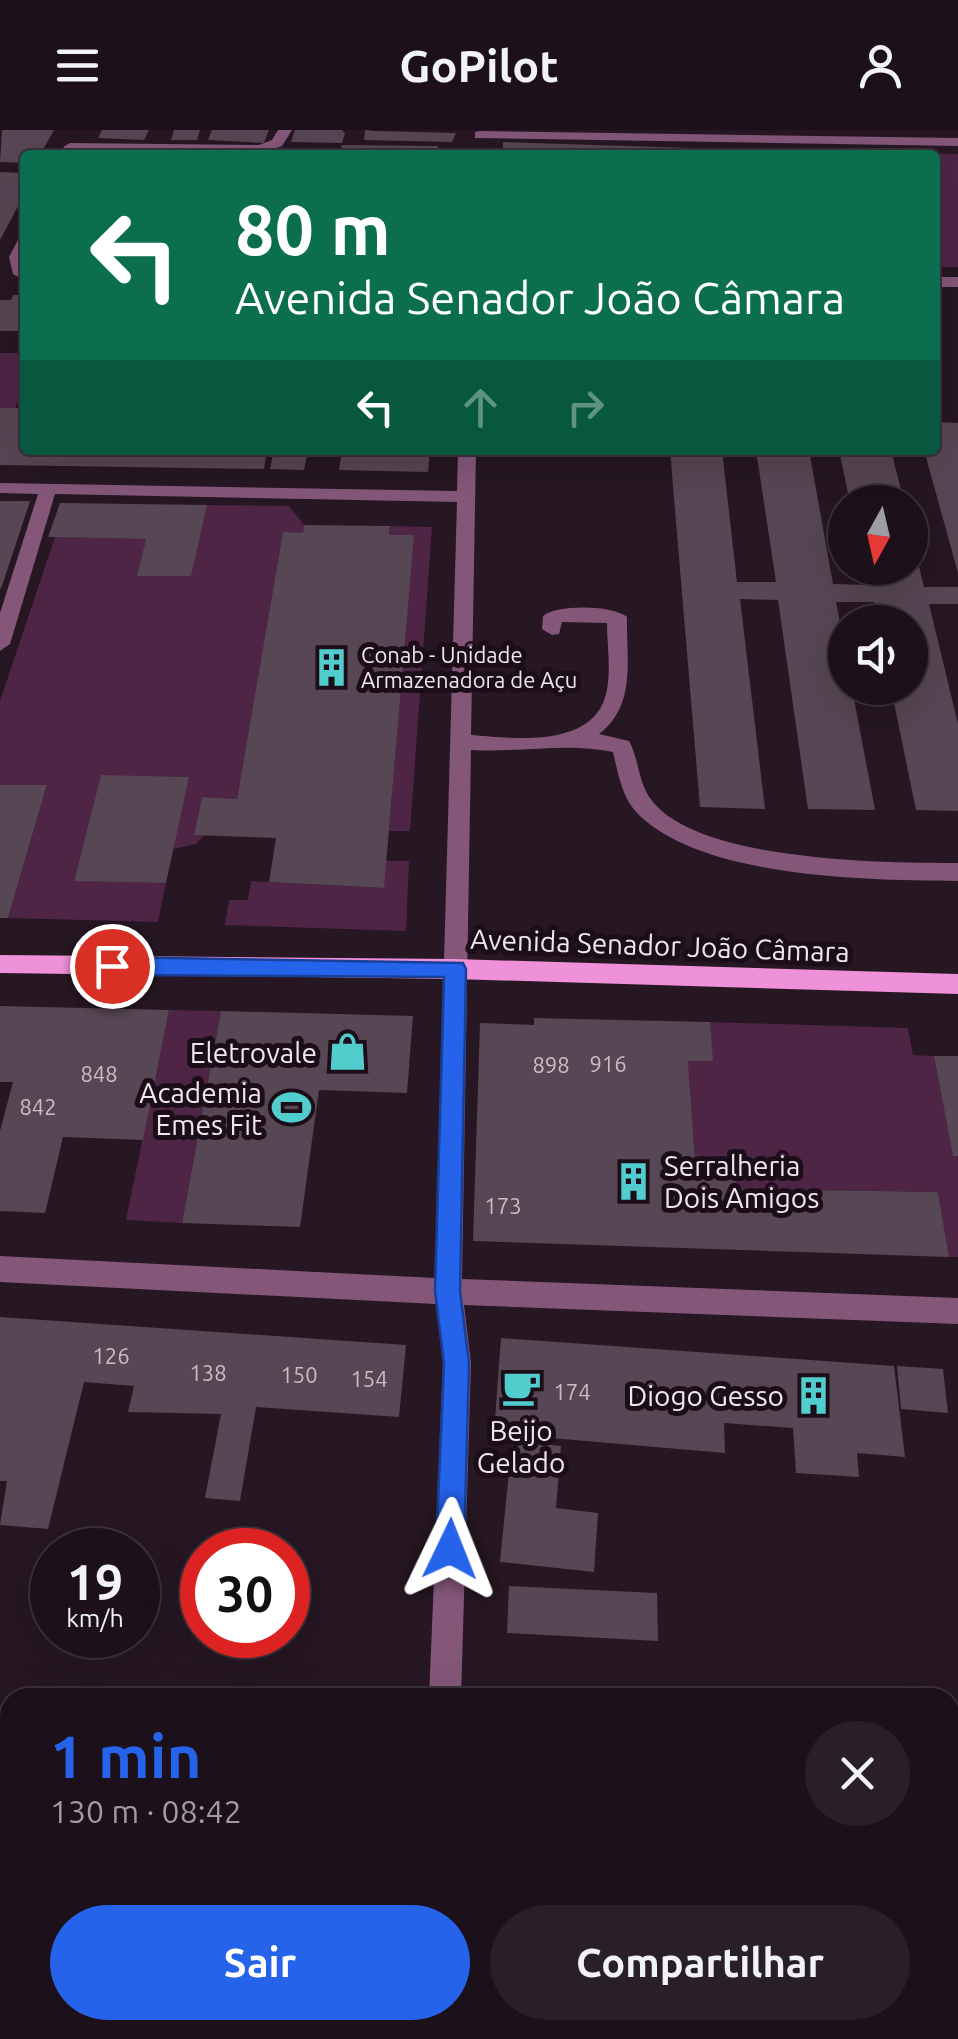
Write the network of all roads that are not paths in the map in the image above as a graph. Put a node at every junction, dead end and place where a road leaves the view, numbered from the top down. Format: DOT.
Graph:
graph roads {
  1 [pos="285,130"];
  2 [pos="501,133"];
  3 [pos="951,138"];
  4 [pos="480,142"];
  5 [pos="731,142"];
  6 [pos="132,150"];
  7 [pos="467,455"];
  8 [pos="0,488"];
  9 [pos="48,489"];
  10 [pos="466,497"];
  11 [pos="552,629"];
  12 [pos="0,644"];
  13 [pos="461,742"];
  14 [pos="560,742"];
  15 [pos="958,872"];
  16 [pos="0,964"];
  17 [pos="455,969"];
  18 [pos="958,984"];
  19 [pos="0,1269"];
  20 [pos="448,1291"];
  21 [pos="958,1312"];
  22 [pos="445,1688"];
  1 -- 6 [label="street"];
  2 -- 4 [label="street"];
  2 -- 5 [label="street"];
  3 -- 5 [label="street"];
  7 -- 10 [label="street"];
  8 -- 9 [label="street"];
  9 -- 10 [label="street"];
  9 -- 12 [label="street"];
  10 -- 13 [label="street"];
  11 -- 14 [label="street"];
  13 -- 14 [label="street"];
  13 -- 17 [label="street"];
  14 -- 15 [label="street"];
  16 -- 17 [label="main road, Avenida Senador João Câmara"];
  17 -- 18 [label="main road, Avenida Senador João Câmara"];
  17 -- 20 [label="street"];
  19 -- 20 [label="street"];
  20 -- 21 [label="street"];
  20 -- 22 [label="street"];
}
